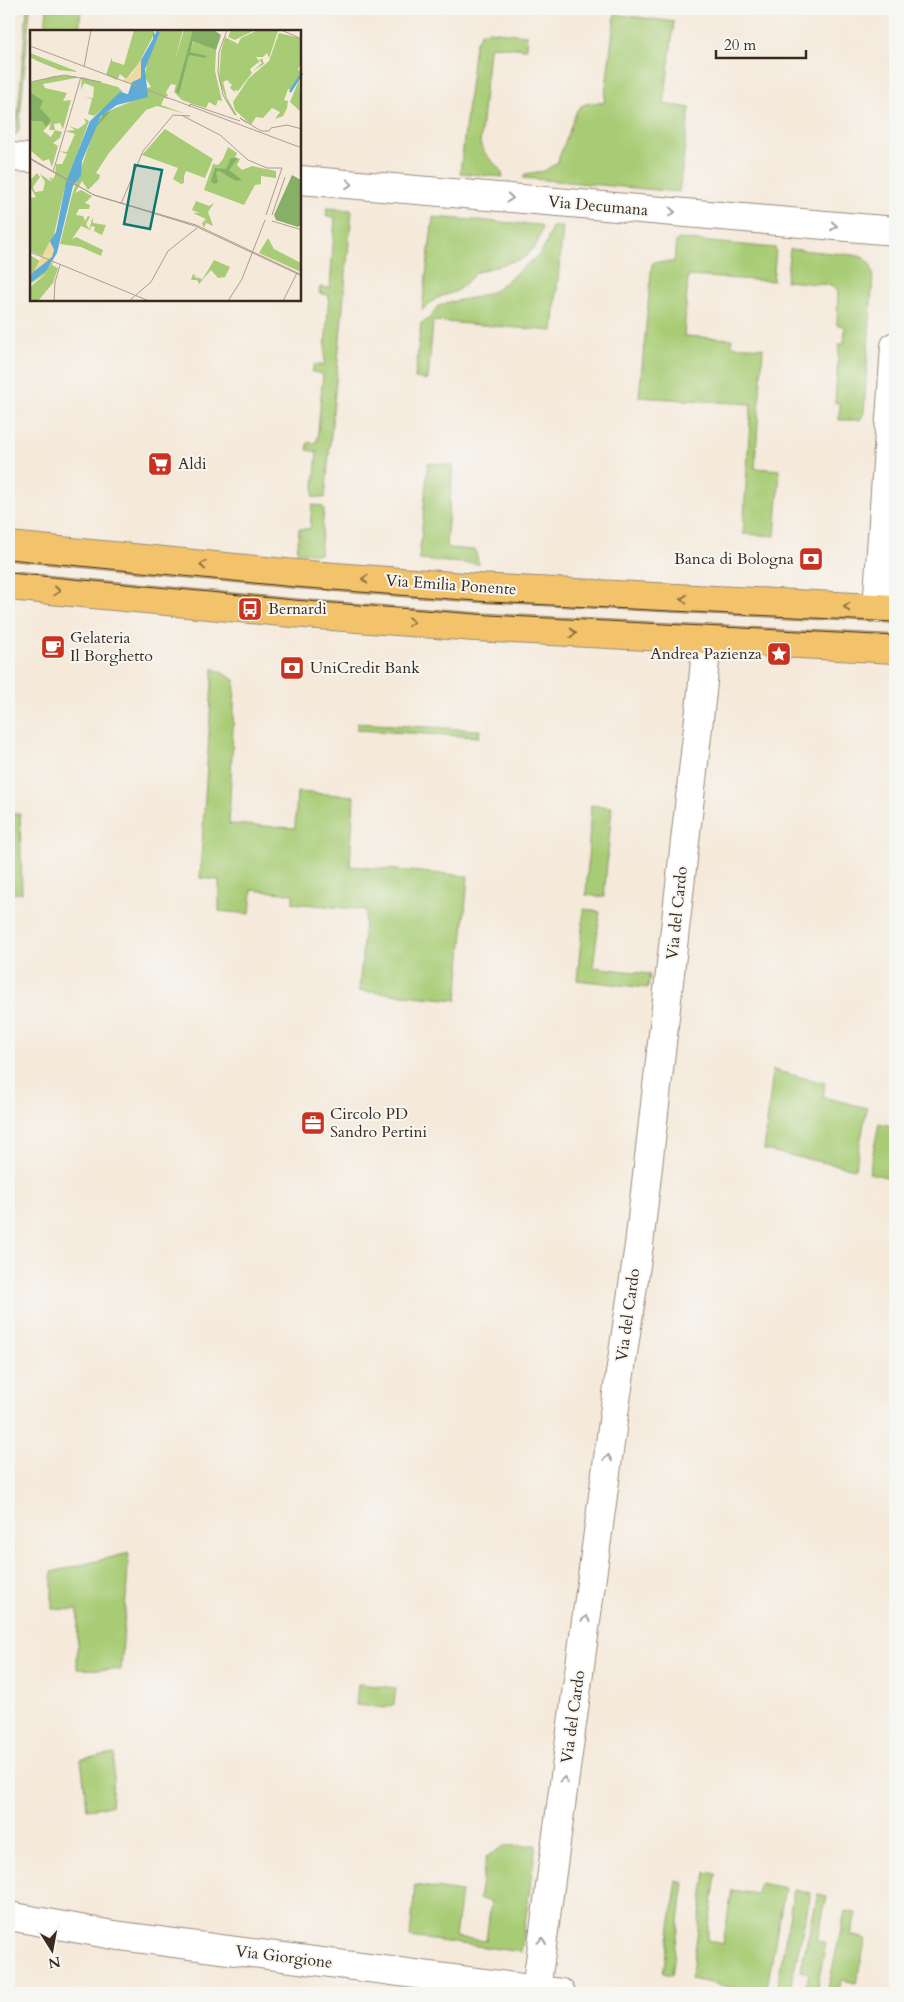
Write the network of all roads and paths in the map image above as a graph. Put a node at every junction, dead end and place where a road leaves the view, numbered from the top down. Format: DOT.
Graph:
graph roads {
  1 [pos="9,157"];
  2 [pos="30,158"];
  3 [pos="301,180"];
  4 [pos="895,231"];
  5 [pos="895,346"];
  6 [pos="9,546"];
  7 [pos="9,586"];
  8 [pos="886,609"];
  9 [pos="707,639"];
  10 [pos="895,649"];
  11 [pos="9,1916"];
  12 [pos="548,1991"];
  1 -- 2 [label="street"];
  3 -- 4 [label="street, Via Decumana, one-way"];
  5 -- 8 [label="street"];
  8 -- 6 [label="main road, Via Emilia Ponente, one-way"];
  7 -- 9 [label="main road, one-way"];
  9 -- 10 [label="main road"];
  12 -- 9 [label="street, Via del Cardo, one-way"];
  11 -- 12 [label="street, Via Giorgione"];
}
